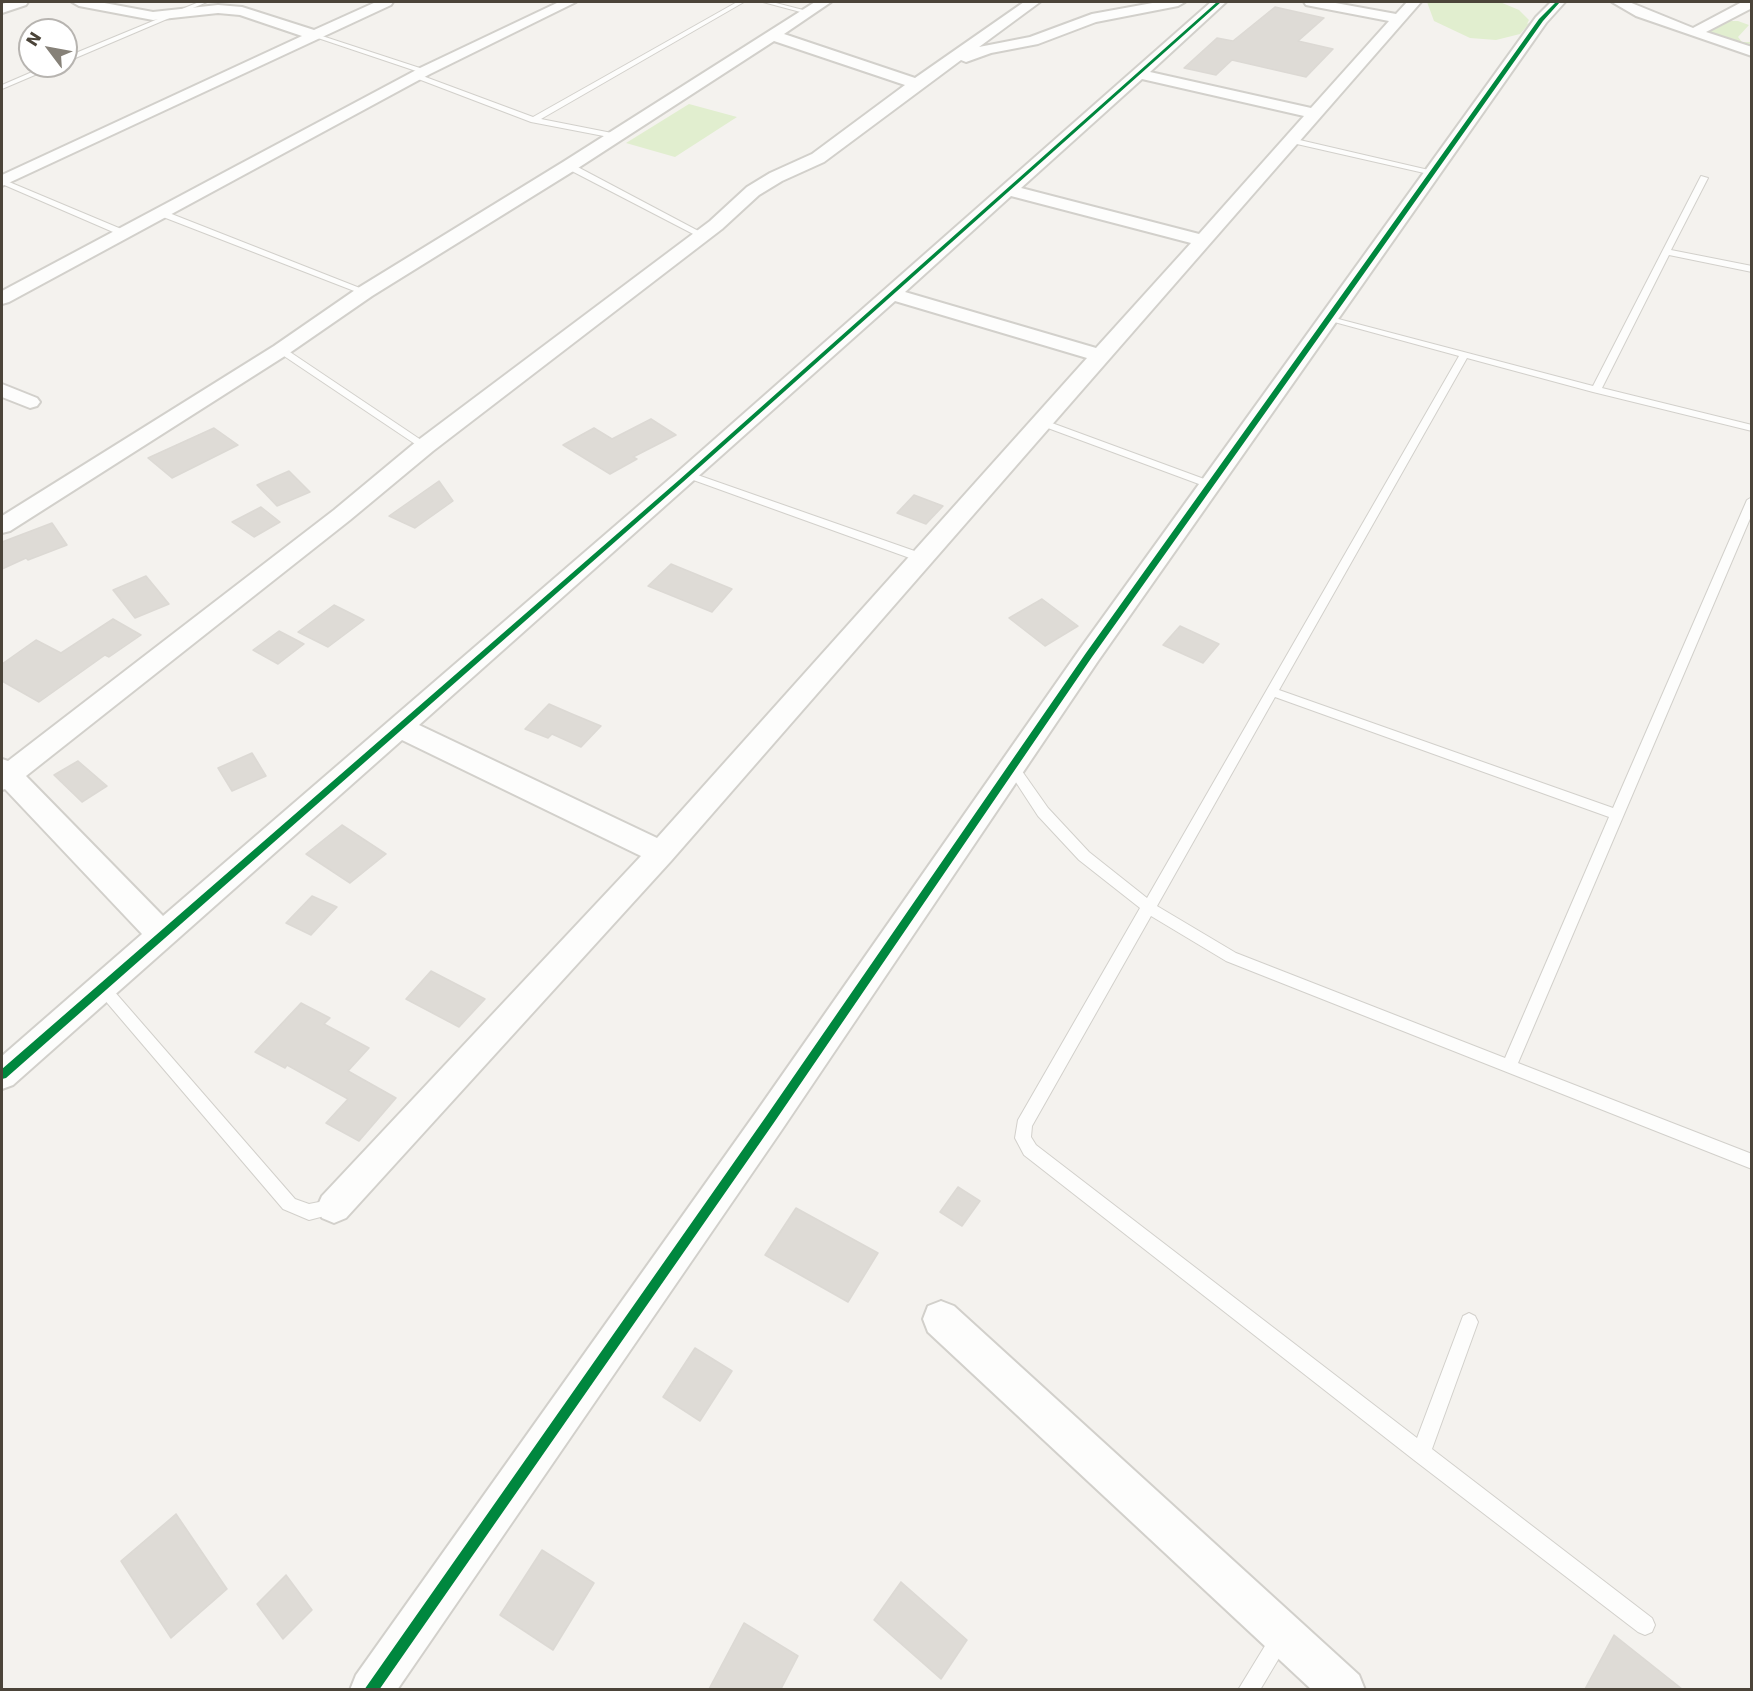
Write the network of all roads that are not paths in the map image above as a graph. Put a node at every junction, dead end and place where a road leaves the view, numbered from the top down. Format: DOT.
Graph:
graph roads {
  1 [pos="21,2"];
  2 [pos="79,2"];
  3 [pos="204,2"];
  4 [pos="386,2"];
  5 [pos="569,2"];
  6 [pos="741,2"];
  7 [pos="766,2"];
  8 [pos="824,2"];
  9 [pos="1033,2"];
  10 [pos="1176,2"];
  11 [pos="1187,2"];
  12 [pos="1207,2"];
  13 [pos="1220,2"];
  14 [pos="1311,2"];
  15 [pos="1558,2"];
  16 [pos="1619,2"];
  17 [pos="1752,2"];
  18 [pos="2,9"];
  19 [pos="1406,10"];
  20 [pos="808,12"];
  21 [pos="174,14"];
  22 [pos="1694,33"];
  23 [pos="314,34"];
  24 [pos="771,35"];
  25 [pos="1752,52"];
  26 [pos="78,55"];
  27 [pos="942,66"];
  28 [pos="421,74"];
  29 [pos="1140,74"];
  30 [pos="23,78"];
  31 [pos="917,84"];
  32 [pos="2,87"];
  33 [pos="1314,114"];
  34 [pos="534,120"];
  35 [pos="614,136"];
  36 [pos="1292,140"];
  37 [pos="569,166"];
  38 [pos="1433,173"];
  39 [pos="1704,178"];
  40 [pos="2,181"];
  41 [pos="1009,190"];
  42 [pos="161,213"];
  43 [pos="123,233"];
  44 [pos="702,235"];
  45 [pos="1202,240"];
  46 [pos="1666,252"];
  47 [pos="1752,269"];
  48 [pos="365,292"];
  49 [pos="892,294"];
  50 [pos="2,298"];
  51 [pos="1330,318"];
  52 [pos="281,350"];
  53 [pos="1465,354"];
  54 [pos="1100,356"];
  55 [pos="2,390"];
  56 [pos="1596,390"];
  57 [pos="30,402"];
  58 [pos="1041,422"];
  59 [pos="1752,428"];
  60 [pos="425,446"];
  61 [pos="689,475"];
  62 [pos="1211,485"];
  63 [pos="661,499"];
  64 [pos="1752,500"];
  65 [pos="2,526"];
  66 [pos="922,558"];
  67 [pos="1273,692"];
  68 [pos="399,727"];
  69 [pos="1012,767"];
  70 [pos="3,774"];
  71 [pos="1617,815"];
  72 [pos="661,853"];
  73 [pos="1149,908"];
  74 [pos="162,935"];
  75 [pos="102,987"];
  76 [pos="1509,1066"];
  77 [pos="2,1075"];
  78 [pos="1752,1162"];
  79 [pos="334,1207"];
  80 [pos="941,1320"];
  81 [pos="1469,1322"];
  82 [pos="1422,1453"];
  83 [pos="1645,1625"];
  84 [pos="1284,1635"];
  85 [pos="370,1689"];
  86 [pos="1248,1689"];
  87 [pos="1344,1689"];
  1 -- 18 [label="street"];
  2 -- 21 [label="street"];
  3 -- 21 [label="lane"];
  4 -- 23 [label="street"];
  5 -- 28 [label="street"];
  6 -- 34 [label="lane"];
  7 -- 20 [label="lane"];
  8 -- 20 [label="street"];
  9 -- 27 [label="street"];
  10 -- 11 [label="street"];
  10 -- 27 [label="street"];
  12 -- 63 [label="street"];
  13 -- 29 [label="street"];
  14 -- 19 [label="street"];
  15 -- 38 [label="street"];
  16 -- 22 [label="street"];
  17 -- 22 [label="street"];
  19 -- 33 [label="street"];
  20 -- 24 [label="street"];
  21 -- 23 [label="street"];
  21 -- 26 [label="lane"];
  22 -- 25 [label="street"];
  23 -- 28 [label="lane"];
  23 -- 40 [label="street"];
  24 -- 31 [label="street"];
  24 -- 35 [label="street"];
  27 -- 31 [label="street"];
  28 -- 34 [label="lane"];
  28 -- 42 [label="street"];
  29 -- 33 [label="street"];
  29 -- 41 [label="street"];
  30 -- 32 [label="lane"];
  31 -- 44 [label="street"];
  33 -- 36 [label="street"];
  34 -- 35 [label="lane"];
  35 -- 37 [label="street"];
  36 -- 38 [label="lane"];
  36 -- 45 [label="street"];
  37 -- 44 [label="lane"];
  37 -- 48 [label="street"];
  38 -- 51 [label="street"];
  39 -- 46 [label="lane"];
  40 -- 43 [label="lane"];
  41 -- 45 [label="street"];
  41 -- 49 [label="street"];
  42 -- 43 [label="street"];
  42 -- 48 [label="lane"];
  43 -- 50 [label="street"];
  44 -- 60 [label="street"];
  45 -- 54 [label="street"];
  46 -- 47 [label="lane"];
  46 -- 56 [label="lane"];
  48 -- 52 [label="street"];
  49 -- 54 [label="street"];
  49 -- 61 [label="street"];
  51 -- 53 [label="lane"];
  51 -- 62 [label="street"];
  52 -- 60 [label="lane"];
  52 -- 65 [label="street"];
  53 -- 56 [label="lane"];
  53 -- 67 [label="lane"];
  54 -- 58 [label="street"];
  55 -- 57 [label="street"];
  56 -- 59 [label="lane"];
  58 -- 62 [label="lane"];
  58 -- 66 [label="street"];
  60 -- 70 [label="street"];
  61 -- 63 [label="street"];
  61 -- 66 [label="lane"];
  62 -- 69 [label="street"];
  63 -- 68 [label="street"];
  64 -- 71 [label="lane"];
  66 -- 72 [label="street"];
  67 -- 71 [label="lane"];
  67 -- 73 [label="lane"];
  68 -- 72 [label="street"];
  68 -- 74 [label="street"];
  69 -- 73 [label="lane"];
  69 -- 85 [label="street"];
  70 -- 74 [label="street"];
  71 -- 76 [label="lane"];
  72 -- 79 [label="street"];
  73 -- 76 [label="lane"];
  73 -- 82 [label="lane"];
  74 -- 75 [label="street"];
  75 -- 77 [label="street"];
  75 -- 79 [label="lane"];
  76 -- 78 [label="lane"];
  80 -- 84 [label="street"];
  81 -- 82 [label="lane"];
  82 -- 83 [label="lane"];
  84 -- 86 [label="lane"];
  84 -- 87 [label="street"];
}
